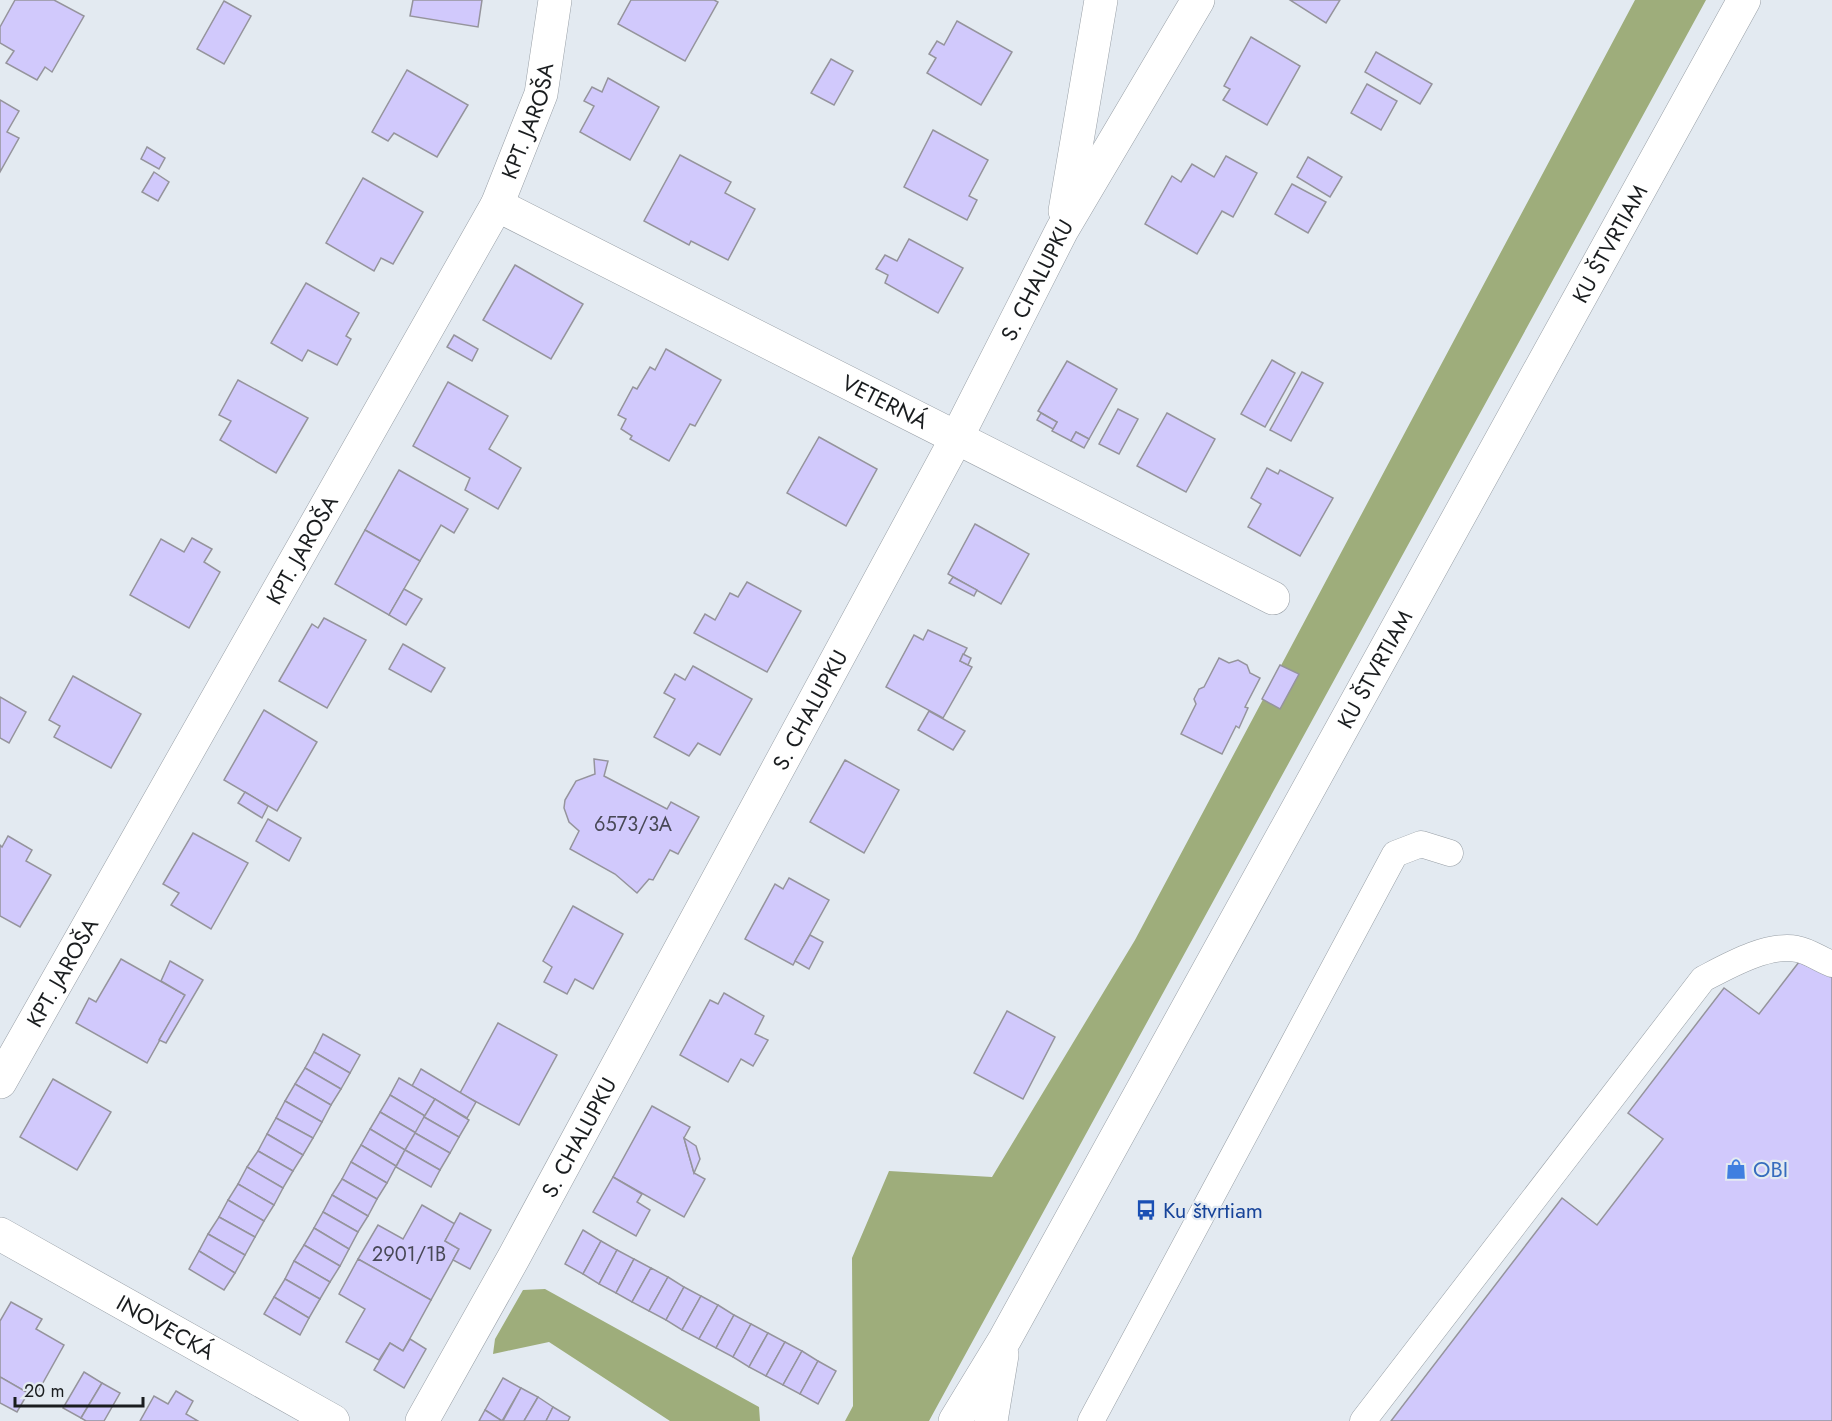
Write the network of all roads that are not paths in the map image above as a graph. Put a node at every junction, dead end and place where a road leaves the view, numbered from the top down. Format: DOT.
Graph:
graph roads {
  1 [pos="555,0"];
  2 [pos="1101,0"];
  3 [pos="1198,0"];
  4 [pos="1744,0"];
  5 [pos="497,205"];
  6 [pos="1062,230"];
  7 [pos="956,440"];
  8 [pos="1273,598"];
  9 [pos="1450,853"];
  10 [pos="1832,964"];
  11 [pos="0,1082"];
  12 [pos="0,1234"];
  13 [pos="1005,1339"];
  14 [pos="333,1421"];
  15 [pos="422,1421"];
  16 [pos="955,1421"];
  17 [pos="991,1421"];
  18 [pos="1091,1421"];
  19 [pos="1363,1421"];
  1 -- 5 [label="street, KPT. JAROŠA"];
  2 -- 6 [label="street"];
  3 -- 6 [label="street, S. CHALUPKU"];
  4 -- 13 [label="street, KU ŠTVRTIAM"];
  5 -- 7 [label="street, VETERNÁ"];
  5 -- 11 [label="street, KPT. JAROŠA"];
  6 -- 7 [label="street, S. CHALUPKU"];
  7 -- 8 [label="street, VETERNÁ"];
  7 -- 15 [label="street, S. CHALUPKU"];
  9 -- 18 [label="lane"];
  10 -- 19 [label="lane"];
  12 -- 14 [label="street, INOVECKÁ"];
  13 -- 16 [label="street, KU ŠTVRTIAM"];
  13 -- 17 [label="street, KU ŠTVRTIAM"];
}
